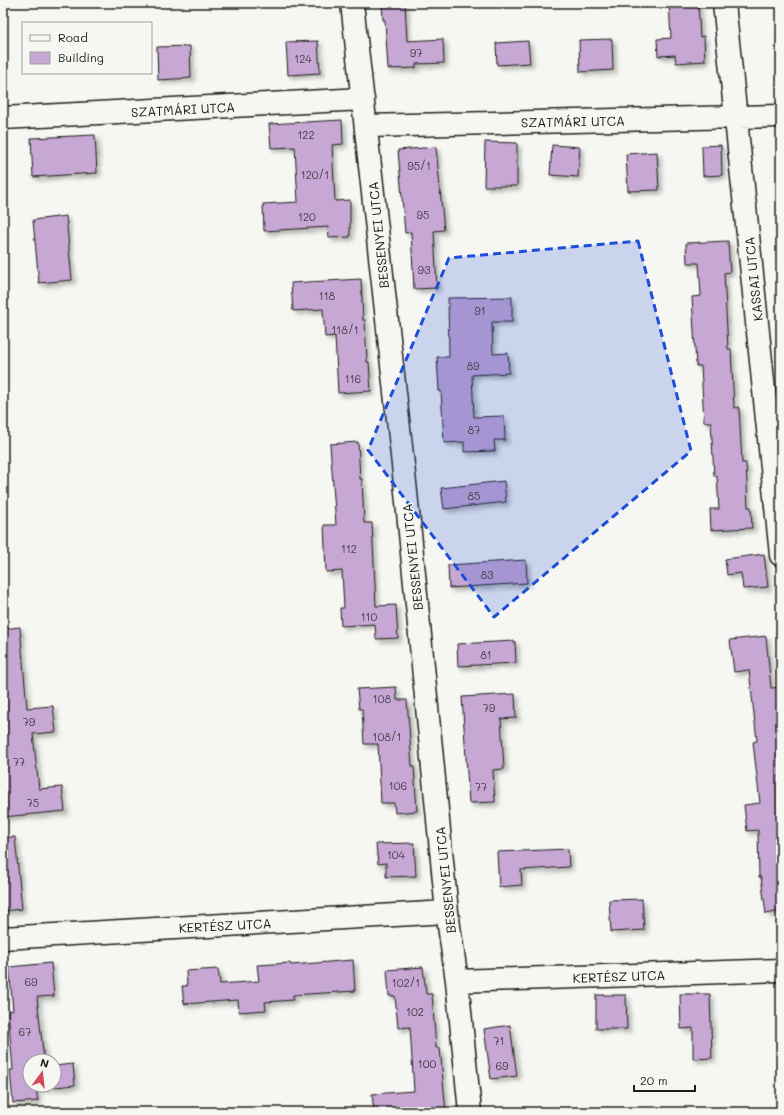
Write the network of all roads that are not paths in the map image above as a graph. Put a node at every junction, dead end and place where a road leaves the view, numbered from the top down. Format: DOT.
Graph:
graph roads {
  1 [pos="352,3"];
  2 [pos="724,3"];
  3 [pos="363,99"];
  4 [pos="781,116"];
  5 [pos="737,117"];
  6 [pos="3,118"];
  7 [pos="366,126"];
  8 [pos="781,555"];
  9 [pos="447,912"];
  10 [pos="3,938"];
  11 [pos="781,970"];
  12 [pos="457,981"];
  13 [pos="470,1112"];
  1 -- 3 [label="street, BESSENYEI UTCA"];
  2 -- 5 [label="street, KASSAI UTCA"];
  3 -- 6 [label="street, SZATMÁRI UTCA"];
  3 -- 7 [label="street, BESSENYEI UTCA"];
  4 -- 5 [label="street, SZATMÁRI UTCA"];
  5 -- 7 [label="street, SZATMÁRI UTCA"];
  5 -- 8 [label="street, KASSAI UTCA"];
  7 -- 9 [label="street, BESSENYEI UTCA"];
  9 -- 10 [label="street, KERTÉSZ UTCA"];
  9 -- 12 [label="street, BESSENYEI UTCA"];
  11 -- 12 [label="street, KERTÉSZ UTCA"];
  12 -- 13 [label="street, BESSENYEI UTCA"];
}
